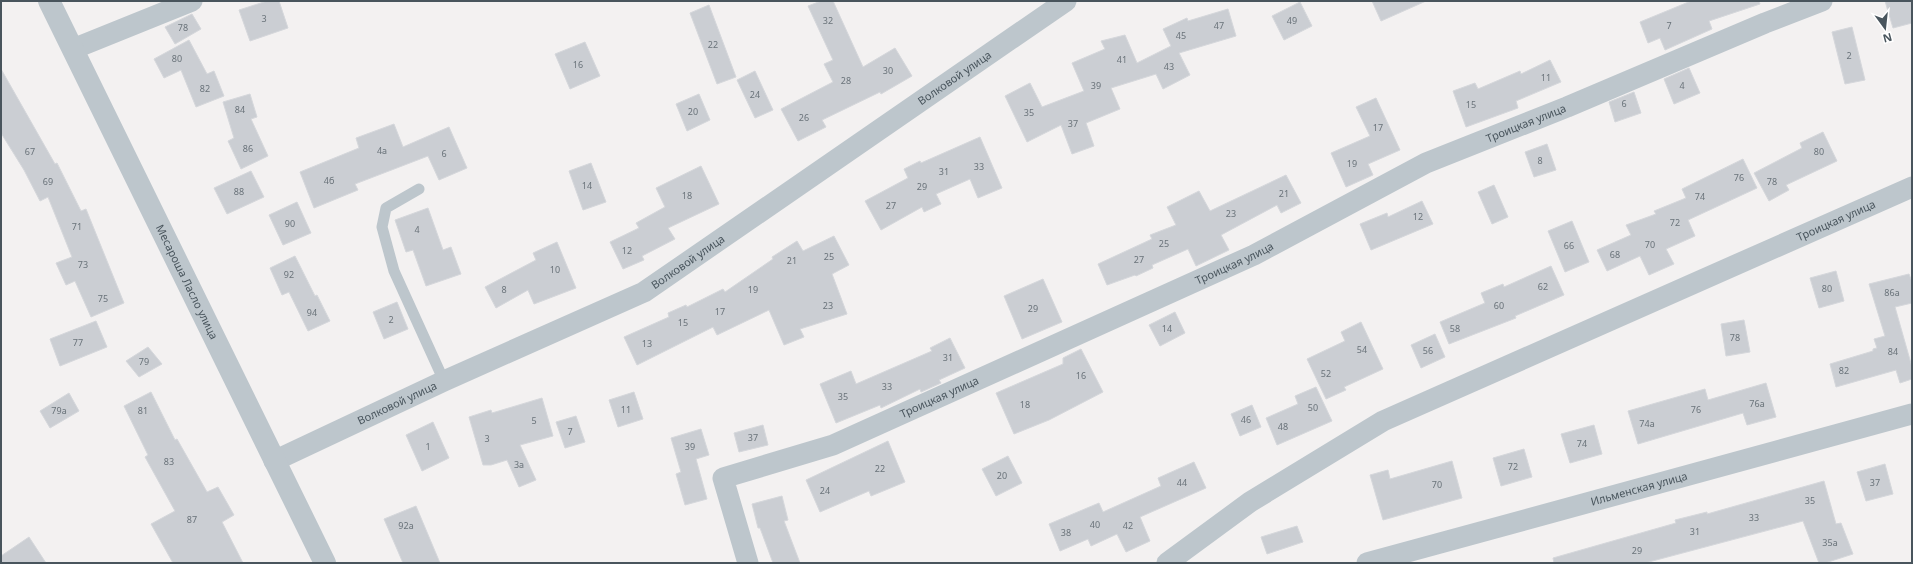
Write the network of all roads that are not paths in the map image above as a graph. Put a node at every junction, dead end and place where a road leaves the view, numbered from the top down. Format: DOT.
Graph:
graph roads {
  1 [pos="49,1"];
  2 [pos="192,1"];
  3 [pos="1066,1"];
  4 [pos="1822,1"];
  5 [pos="73,49"];
  6 [pos="1912,187"];
  7 [pos="418,189"];
  8 [pos="444,381"];
  9 [pos="1912,414"];
  10 [pos="274,461"];
  11 [pos="325,563"];
  12 [pos="748,563"];
  13 [pos="1167,563"];
  14 [pos="1367,563"];
  1 -- 5 [label="street, Месароша Ласло улица"];
  2 -- 5 [label="street"];
  3 -- 8 [label="street, Волковой улица"];
  4 -- 12 [label="street, Троицкая улица"];
  5 -- 10 [label="street, Месароша Ласло улица"];
  6 -- 13 [label="street, Троицкая улица"];
  7 -- 8 [label="lane"];
  8 -- 10 [label="street, Волковой улица"];
  9 -- 14 [label="street, Ильменская улица"];
  10 -- 11 [label="street, Месароша Ласло улица"];
}
